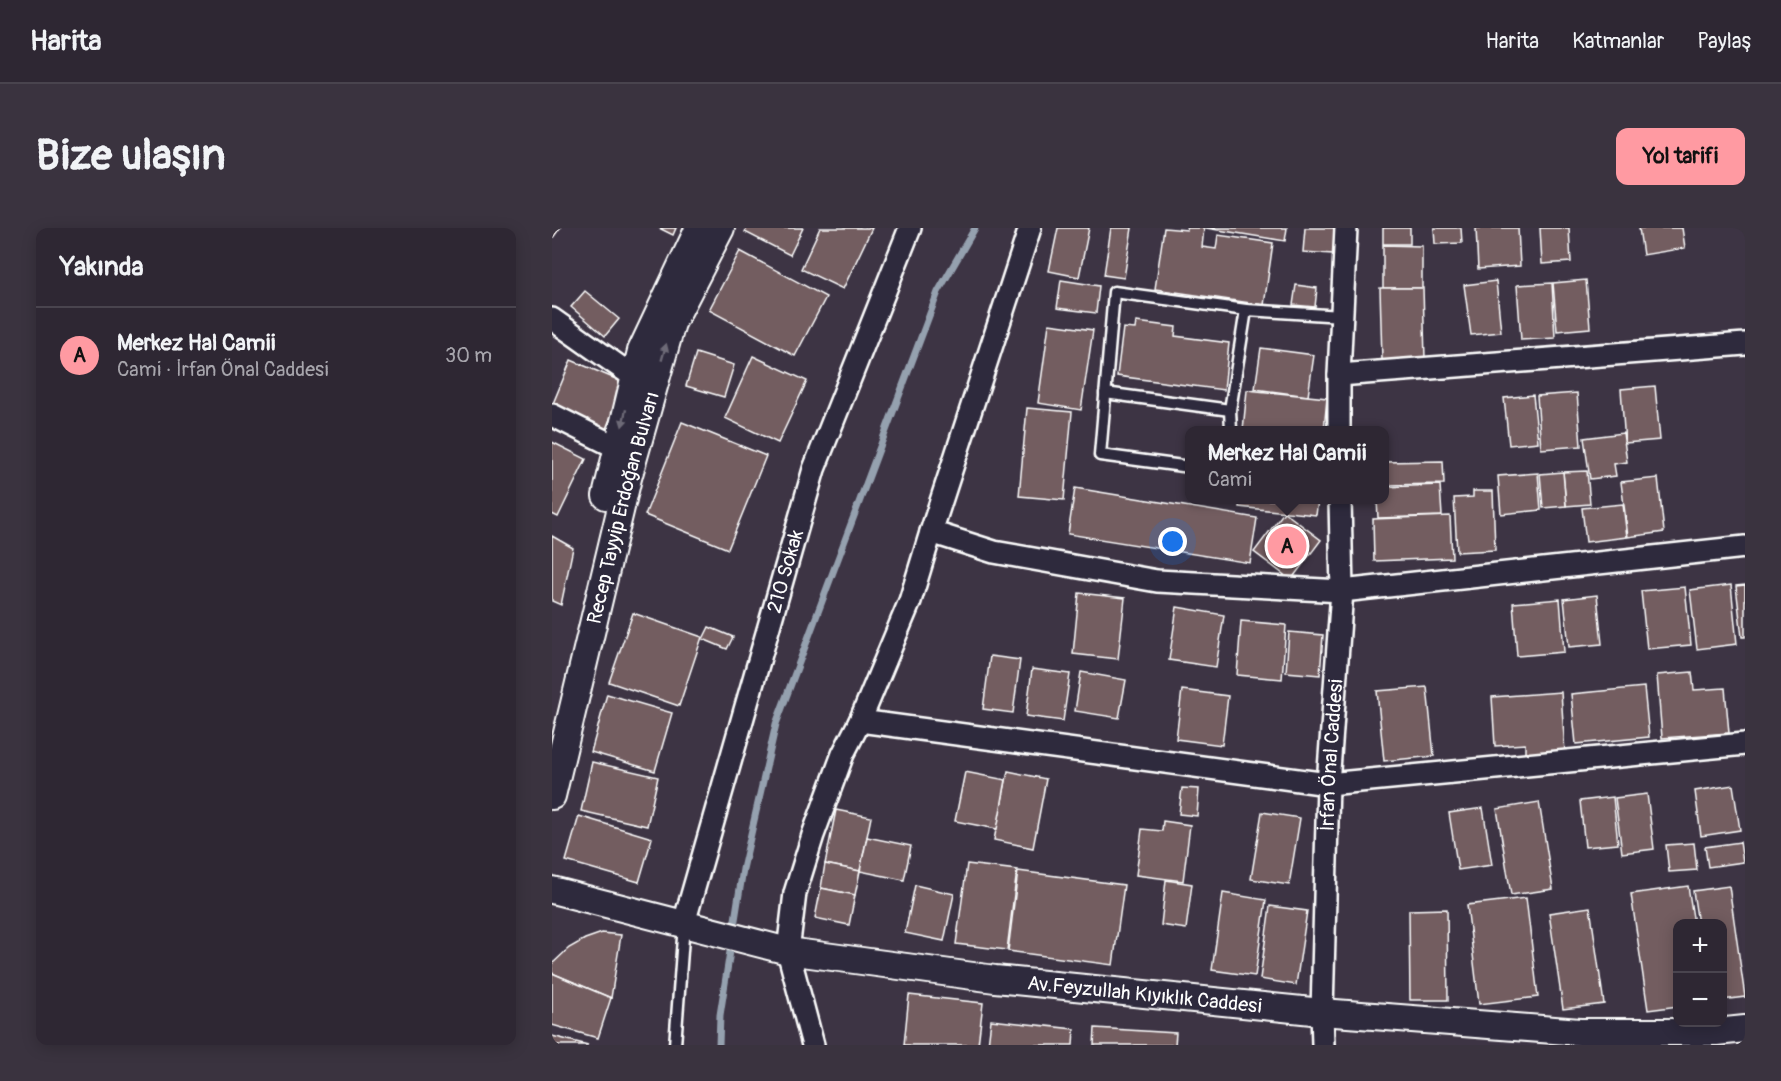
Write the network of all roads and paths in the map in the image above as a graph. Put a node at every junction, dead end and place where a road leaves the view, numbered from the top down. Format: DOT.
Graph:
graph roads {
  1 [pos="699,228"];
  2 [pos="721,228"];
  3 [pos="910,228"];
  4 [pos="1030,228"];
  5 [pos="1346,228"];
  6 [pos="1246,310"];
  7 [pos="1342,316"];
  8 [pos="552,319"];
  9 [pos="1745,344"];
  10 [pos="1339,375"];
  11 [pos="634,377"];
  12 [pos="1105,393"];
  13 [pos="1230,410"];
  14 [pos="552,415"];
  15 [pos="1231,426"];
  16 [pos="1339,426"];
  17 [pos="618,448"];
  18 [pos="1185,465"];
  19 [pos="1340,504"];
  20 [pos="931,532"];
  21 [pos="1745,547"];
  22 [pos="1342,591"];
  23 [pos="860,721"];
  24 [pos="552,724"];
  25 [pos="1745,744"];
  26 [pos="1328,784"];
  27 [pos="552,796"];
  28 [pos="552,890"];
  29 [pos="684,923"];
  30 [pos="788,951"];
  31 [pos="1322,1012"];
  32 [pos="1745,1029"];
  33 [pos="1717,1039"];
  34 [pos="675,1045"];
  35 [pos="813,1045"];
  36 [pos="1323,1045"];
  1 -- 11 [label="street, Recep Tayyip Erdoğan Bulvarı"];
  27 -- 2 [label="street, Recep Tayyip Erdoğan Bulvarı, one-way"];
  3 -- 29 [label="street, 210 Sokak"];
  4 -- 20 [label="street"];
  5 -- 7 [label="street"];
  6 -- 7 [label="lane"];
  6 -- 12 [label="lane"];
  6 -- 13 [label="lane"];
  7 -- 10 [label="street"];
  8 -- 11 [label="street"];
  9 -- 10 [label="street"];
  10 -- 16 [label="street"];
  11 -- 17 [label="street, Recep Tayyip Erdoğan Bulvarı, one-way"];
  12 -- 13 [label="lane"];
  12 -- 18 [label="lane"];
  13 -- 15 [label="lane"];
  14 -- 17 [label="street"];
  17 -- 24 [label="street, Recep Tayyip Erdoğan Bulvarı"];
  19 -- 22 [label="street, İrfan Önal Caddesi"];
  20 -- 22 [label="street"];
  20 -- 23 [label="street"];
  21 -- 22 [label="street"];
  22 -- 26 [label="street, İrfan Önal Caddesi"];
  23 -- 26 [label="street"];
  23 -- 30 [label="street"];
  25 -- 26 [label="street"];
  26 -- 31 [label="street, İrfan Önal Caddesi"];
  28 -- 29 [label="street, Av.Feyzullah Kıyıklık Caddesi"];
  29 -- 30 [label="street, Av.Feyzullah Kıyıklık Caddesi"];
  29 -- 34 [label="lane"];
  30 -- 31 [label="street, Av.Feyzullah Kıyıklık Caddesi"];
  30 -- 35 [label="street"];
  31 -- 33 [label="street, Av.Feyzullah Kıyıklık Caddesi"];
  31 -- 36 [label="street, İrfan Önal Caddesi"];
  32 -- 33 [label="street, Av.Feyzullah Kıyıklık Caddesi"];
}
